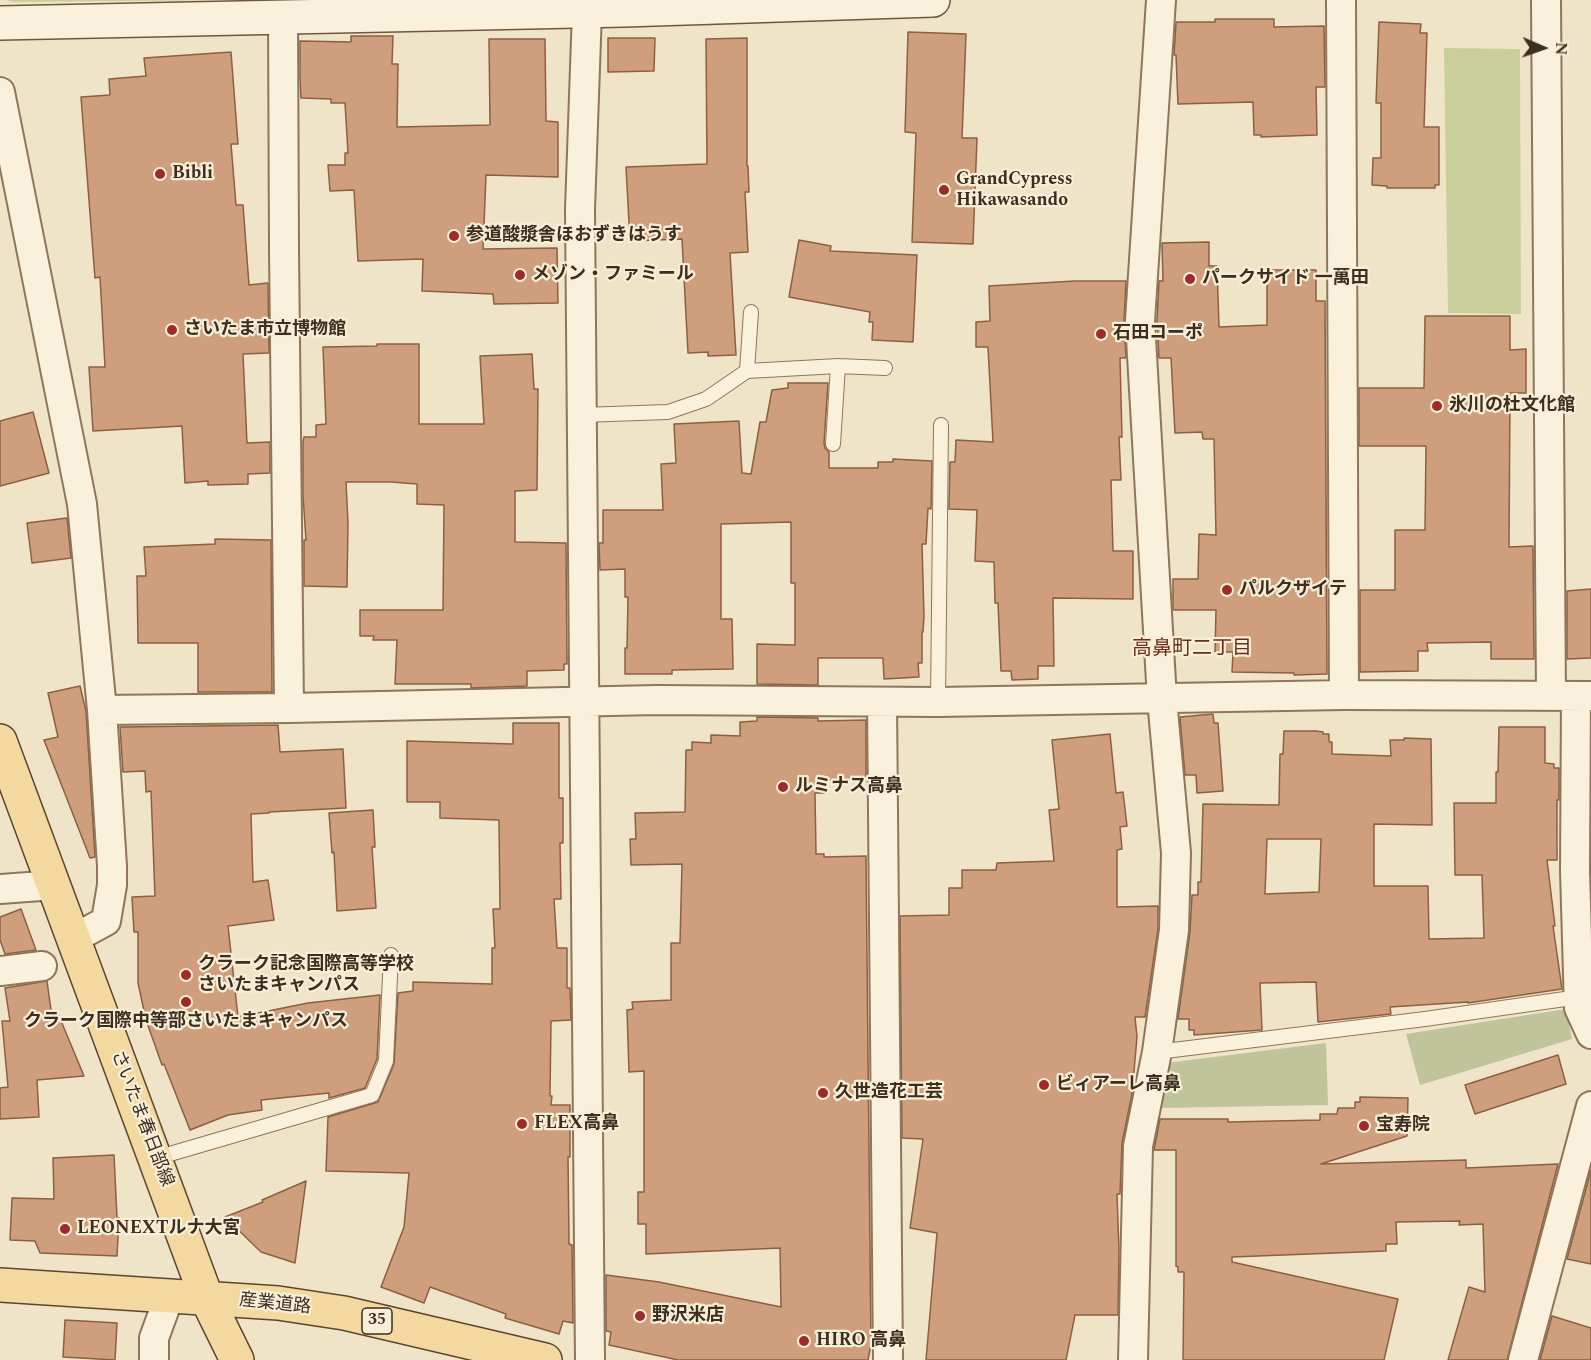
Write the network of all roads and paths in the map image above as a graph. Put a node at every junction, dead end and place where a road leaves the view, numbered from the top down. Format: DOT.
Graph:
graph roads {
  1 [pos="933,0"];
  2 [pos="1161,0"];
  3 [pos="1341,0"];
  4 [pos="1546,0"];
  5 [pos="587,11"];
  6 [pos="283,17"];
  7 [pos="0,23"];
  8 [pos="0,92"];
  9 [pos="751,312"];
  10 [pos="838,366"];
  11 [pos="885,368"];
  12 [pos="747,371"];
  13 [pos="581,415"];
  14 [pos="942,425"];
  15 [pos="833,444"];
  16 [pos="1344,695"];
  17 [pos="1573,696"];
  18 [pos="1162,699"];
  19 [pos="583,702"];
  20 [pos="882,702"];
  21 [pos="938,702"];
  22 [pos="289,708"];
  23 [pos="102,710"];
  24 [pos="0,741"];
  25 [pos="54,885"];
  26 [pos="0,889"];
  27 [pos="73,939"];
  28 [pos="391,955"];
  29 [pos="42,966"];
  30 [pos="0,971"];
  31 [pos="1579,997"];
  32 [pos="1591,1034"];
  33 [pos="1157,1052"];
  34 [pos="1591,1106"];
  35 [pos="156,1158"];
  36 [pos="0,1285"];
  37 [pos="169,1296"];
  38 [pos="207,1299"];
  39 [pos="154,1360"];
  40 [pos="237,1360"];
  41 [pos="544,1360"];
  42 [pos="590,1360"];
  43 [pos="888,1360"];
  44 [pos="1133,1360"];
  45 [pos="1523,1360"];
  1 -- 5 [label="street"];
  2 -- 18 [label="street"];
  3 -- 16 [label="street"];
  4 -- 17 [label="street"];
  5 -- 6 [label="street"];
  5 -- 13 [label="street"];
  6 -- 7 [label="street"];
  6 -- 22 [label="street"];
  8 -- 23 [label="street"];
  9 -- 12 [label="lane"];
  10 -- 11 [label="lane"];
  10 -- 12 [label="lane"];
  10 -- 15 [label="lane"];
  12 -- 13 [label="lane"];
  13 -- 19 [label="street"];
  14 -- 21 [label="lane"];
  16 -- 17 [label="street"];
  16 -- 18 [label="street"];
  17 -- 31 [label="street"];
  18 -- 21 [label="street"];
  18 -- 33 [label="street"];
  19 -- 20 [label="street"];
  19 -- 22 [label="street"];
  19 -- 42 [label="street"];
  20 -- 21 [label="street"];
  20 -- 43 [label="street"];
  22 -- 23 [label="street"];
  23 -- 27 [label="street"];
  24 -- 25 [label="main road, さいたま春日部線"];
  25 -- 26 [label="street"];
  25 -- 27 [label="main road, さいたま春日部線"];
  27 -- 35 [label="main road, さいたま春日部線"];
  28 -- 35 [label="lane"];
  29 -- 30 [label="street"];
  31 -- 32 [label="street"];
  31 -- 33 [label="lane"];
  33 -- 44 [label="street"];
  34 -- 45 [label="street"];
  35 -- 38 [label="main road, さいたま春日部線"];
  36 -- 37 [label="main road, 産業道路 / 35"];
  37 -- 38 [label="main road, 産業道路 / 35"];
  37 -- 39 [label="street"];
  38 -- 40 [label="main road, さいたま春日部線"];
  38 -- 41 [label="main road, 産業道路 / 35"];
}
